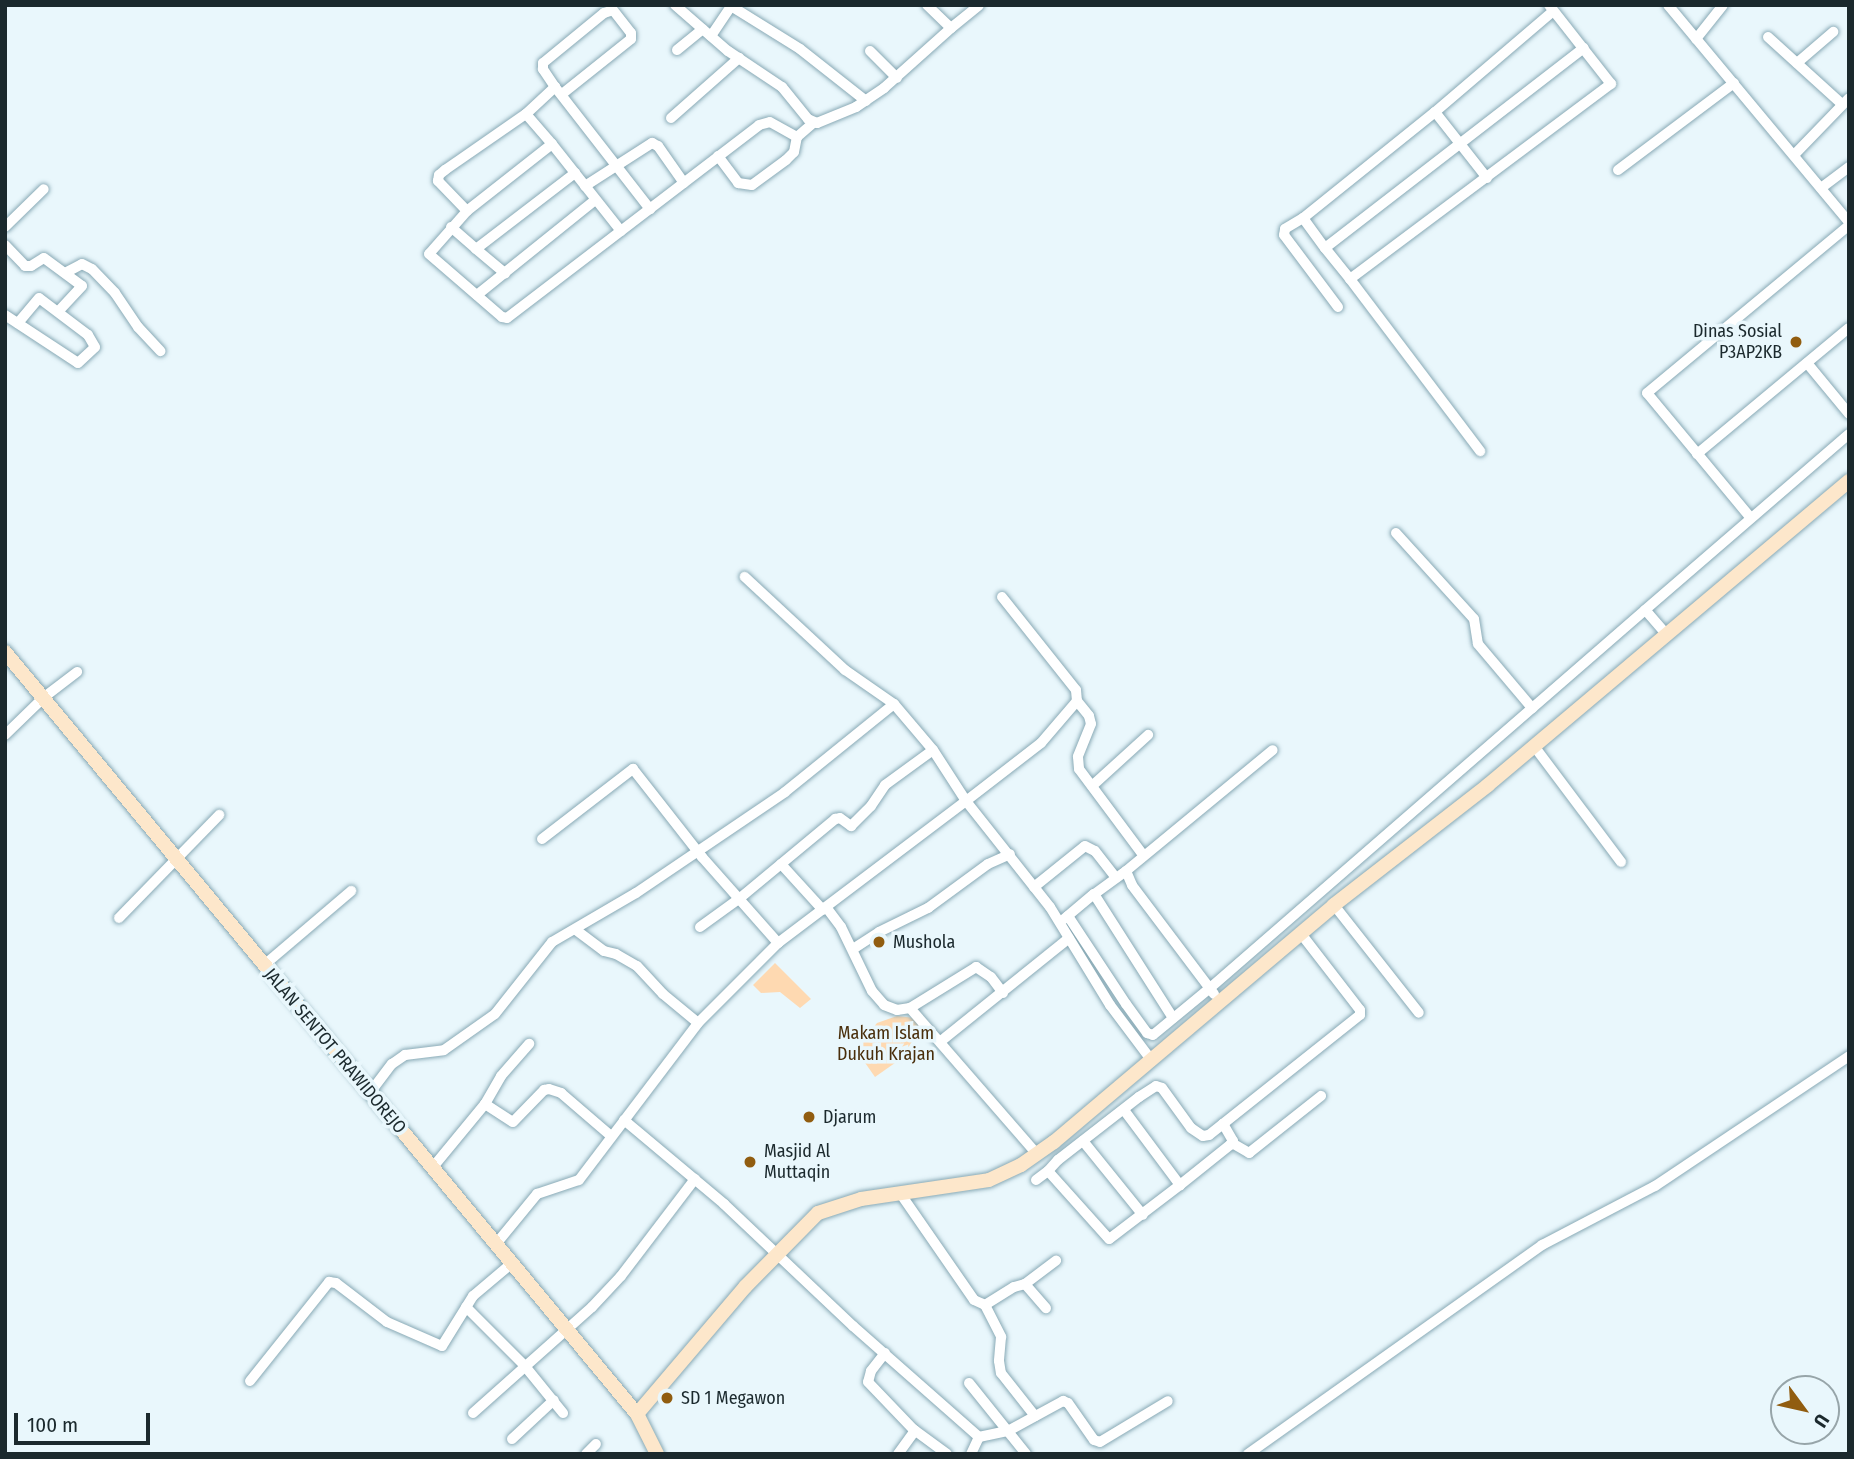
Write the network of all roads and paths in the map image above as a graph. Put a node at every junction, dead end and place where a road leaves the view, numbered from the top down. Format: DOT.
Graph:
graph roads {
  1 [pos="675,5"];
  2 [pos="927,5"];
  3 [pos="979,5"];
  4 [pos="1668,5"];
  5 [pos="1723,5"];
  6 [pos="731,6"];
  7 [pos="1551,8"];
  8 [pos="951,28"];
  9 [pos="707,32"];
  10 [pos="1833,32"];
  11 [pos="1768,37"];
  12 [pos="1696,38"];
  13 [pos="1584,48"];
  14 [pos="677,50"];
  15 [pos="870,51"];
  16 [pos="739,58"];
  17 [pos="1797,64"];
  18 [pos="897,78"];
  19 [pos="1734,83"];
  20 [pos="559,91"];
  21 [pos="866,100"];
  22 [pos="1846,101"];
  23 [pos="1435,113"];
  24 [pos="526,114"];
  25 [pos="671,118"];
  26 [pos="813,122"];
  27 [pos="797,137"];
  28 [pos="552,144"];
  29 [pos="1461,145"];
  30 [pos="1794,155"];
  31 [pos="718,156"];
  32 [pos="616,165"];
  33 [pos="1849,167"];
  34 [pos="1618,170"];
  35 [pos="575,173"];
  36 [pos="1487,178"];
  37 [pos="684,183"];
  38 [pos="585,186"];
  39 [pos="1821,188"];
  40 [pos="44,190"];
  41 [pos="595,200"];
  42 [pos="650,209"];
  43 [pos="467,211"];
  44 [pos="1303,218"];
  45 [pos="1849,223"];
  46 [pos="451,227"];
  47 [pos="5,228"];
  48 [pos="621,231"];
  49 [pos="5,244"];
  50 [pos="476,248"];
  51 [pos="1325,248"];
  52 [pos="65,273"];
  53 [pos="505,273"];
  54 [pos="1350,279"];
  55 [pos="477,295"];
  56 [pos="1338,307"];
  57 [pos="58,312"];
  58 [pos="5,315"];
  59 [pos="18,323"];
  60 [pos="1849,328"];
  61 [pos="160,351"];
  62 [pos="1807,363"];
  63 [pos="1849,414"];
  64 [pos="1849,433"];
  65 [pos="1480,451"];
  66 [pos="1697,454"];
  67 [pos="1849,481"];
  68 [pos="1751,517"];
  69 [pos="1396,533"];
  70 [pos="745,577"];
  71 [pos="1002,597"];
  72 [pos="1656,622"];
  73 [pos="5,652"];
  74 [pos="77,672"];
  75 [pos="43,698"];
  76 [pos="1077,701"];
  77 [pos="894,704"];
  78 [pos="1532,708"];
  79 [pos="5,735"];
  80 [pos="1148,736"];
  81 [pos="1534,746"];
  82 [pos="933,750"];
  83 [pos="1273,750"];
  84 [pos="1092,786"];
  85 [pos="966,801"];
  86 [pos="219,815"];
  87 [pos="542,839"];
  88 [pos="699,852"];
  89 [pos="1010,854"];
  90 [pos="1143,855"];
  91 [pos="1362,857"];
  92 [pos="175,860"];
  93 [pos="1621,862"];
  94 [pos="781,864"];
  95 [pos="1375,873"];
  96 [pos="1121,874"];
  97 [pos="1034,887"];
  98 [pos="351,891"];
  99 [pos="1094,894"];
  100 [pos="740,898"];
  101 [pos="1336,907"];
  102 [pos="824,909"];
  103 [pos="119,918"];
  104 [pos="1064,919"];
  105 [pos="700,927"];
  106 [pos="576,930"];
  107 [pos="1273,933"];
  108 [pos="1304,937"];
  109 [pos="1069,938"];
  110 [pos="778,943"];
  111 [pos="1286,947"];
  112 [pos="853,949"];
  113 [pos="263,966"];
  114 [pos="1210,988"];
  115 [pos="1003,993"];
  116 [pos="1220,1003"];
  117 [pos="910,1008"];
  118 [pos="1419,1013"];
  119 [pos="1173,1018"];
  120 [pos="698,1023"];
  121 [pos="941,1041"];
  122 [pos="529,1044"];
  123 [pos="1849,1056"];
  124 [pos="1152,1061"];
  125 [pos="1133,1090"];
  126 [pos="369,1094"];
  127 [pos="1321,1096"];
  128 [pos="485,1104"];
  129 [pos="1124,1110"];
  130 [pos="1098,1117"];
  131 [pos="624,1120"];
  132 [pos="1223,1124"];
  133 [pos="611,1136"];
  134 [pos="1083,1141"];
  135 [pos="1232,1143"];
  136 [pos="1037,1154"];
  137 [pos="433,1167"];
  138 [pos="1048,1171"];
  139 [pos="695,1180"];
  140 [pos="1036,1180"];
  141 [pos="1180,1185"];
  142 [pos="900,1193"];
  143 [pos="1143,1215"];
  144 [pos="496,1244"];
  145 [pos="777,1254"];
  146 [pos="1056,1261"];
  147 [pos="512,1262"];
  148 [pos="1025,1284"];
  149 [pos="985,1305"];
  150 [pos="466,1307"];
  151 [pos="1046,1308"];
  152 [pos="569,1330"];
  153 [pos="885,1353"];
  154 [pos="524,1365"];
  155 [pos="250,1381"];
  156 [pos="969,1383"];
  157 [pos="554,1401"];
  158 [pos="1168,1401"];
  159 [pos="473,1413"];
  160 [pos="563,1413"];
  161 [pos="637,1413"];
  162 [pos="1035,1416"];
  163 [pos="915,1431"];
  164 [pos="1008,1431"];
  165 [pos="979,1437"];
  166 [pos="512,1439"];
  167 [pos="596,1444"];
  168 [pos="655,1450"];
  169 [pos="586,1454"];
  170 [pos="898,1454"];
  171 [pos="947,1454"];
  172 [pos="971,1454"];
  173 [pos="1026,1454"];
  174 [pos="1248,1454"];
  1 -- 9 [label="street"];
  2 -- 8 [label="street"];
  3 -- 8 [label="street"];
  4 -- 12 [label="street"];
  5 -- 12 [label="street"];
  6 -- 9 [label="street"];
  6 -- 21 [label="street"];
  7 -- 13 [label="street"];
  7 -- 23 [label="street"];
  8 -- 18 [label="street"];
  9 -- 14 [label="street"];
  9 -- 16 [label="street"];
  10 -- 17 [label="street"];
  11 -- 17 [label="street"];
  12 -- 19 [label="street"];
  13 -- 29 [label="street"];
  13 -- 36 [label="street"];
  15 -- 18 [label="street"];
  16 -- 25 [label="street"];
  16 -- 26 [label="street"];
  17 -- 22 [label="street"];
  18 -- 21 [label="street"];
  19 -- 30 [label="street"];
  19 -- 34 [label="street"];
  20 -- 20 [label="street"];
  20 -- 24 [label="street"];
  20 -- 32 [label="street"];
  21 -- 26 [label="street"];
  22 -- 30 [label="street"];
  23 -- 29 [label="street"];
  23 -- 44 [label="street"];
  24 -- 28 [label="street"];
  24 -- 43 [label="street"];
  26 -- 27 [label="street"];
  27 -- 31 [label="street"];
  27 -- 31 [label="street"];
  28 -- 35 [label="street"];
  28 -- 43 [label="street"];
  29 -- 36 [label="street"];
  29 -- 51 [label="street"];
  30 -- 39 [label="street"];
  31 -- 37 [label="street"];
  32 -- 37 [label="street"];
  32 -- 38 [label="street"];
  32 -- 42 [label="street"];
  33 -- 39 [label="street"];
  35 -- 38 [label="street"];
  35 -- 50 [label="street"];
  36 -- 54 [label="street"];
  37 -- 42 [label="street"];
  38 -- 41 [label="street"];
  39 -- 45 [label="street"];
  40 -- 47 [label="street"];
  41 -- 48 [label="street"];
  41 -- 53 [label="street"];
  42 -- 48 [label="street"];
  43 -- 46 [label="street"];
  44 -- 51 [label="street"];
  44 -- 56 [label="street"];
  45 -- 66 [label="street"];
  46 -- 50 [label="street"];
  46 -- 55 [label="street"];
  48 -- 55 [label="street"];
  49 -- 52 [label="street"];
  50 -- 53 [label="street"];
  51 -- 54 [label="street"];
  52 -- 57 [label="street"];
  52 -- 61 [label="street"];
  53 -- 55 [label="street"];
  54 -- 65 [label="street"];
  57 -- 59 [label="street"];
  57 -- 59 [label="street"];
  58 -- 59 [label="street"];
  60 -- 62 [label="street"];
  62 -- 63 [label="street"];
  62 -- 66 [label="street"];
  64 -- 68 [label="street"];
  66 -- 68 [label="street"];
  67 -- 72 [label="street"];
  68 -- 72 [label="street"];
  69 -- 78 [label="street"];
  70 -- 77 [label="street"];
  71 -- 76 [label="street"];
  72 -- 78 [label="street"];
  72 -- 81 [label="street"];
  73 -- 75 [label="street, JALAN SENTOT PRAWIDOREJO"];
  74 -- 75 [label="street"];
  75 -- 79 [label="street"];
  75 -- 92 [label="street, JALAN SENTOT PRAWIDOREJO"];
  76 -- 84 [label="street"];
  76 -- 85 [label="street"];
  77 -- 82 [label="street"];
  77 -- 88 [label="street"];
  78 -- 91 [label="street"];
  80 -- 84 [label="street"];
  81 -- 93 [label="street"];
  81 -- 95 [label="street"];
  82 -- 85 [label="street"];
  82 -- 94 [label="street"];
  83 -- 90 [label="street"];
  84 -- 90 [label="street"];
  85 -- 89 [label="street"];
  85 -- 102 [label="street"];
  86 -- 92 [label="street"];
  87 -- 88 [label="street"];
  88 -- 100 [label="street"];
  88 -- 106 [label="street"];
  89 -- 97 [label="street"];
  89 -- 112 [label="street"];
  90 -- 96 [label="street"];
  91 -- 95 [label="street"];
  91 -- 107 [label="street"];
  92 -- 103 [label="street"];
  92 -- 113 [label="street, JALAN SENTOT PRAWIDOREJO"];
  94 -- 100 [label="street"];
  94 -- 102 [label="street"];
  95 -- 101 [label="street"];
  96 -- 97 [label="street"];
  96 -- 99 [label="street"];
  96 -- 114 [label="street"];
  97 -- 104 [label="street"];
  98 -- 113 [label="street"];
  99 -- 104 [label="street"];
  99 -- 119 [label="street"];
  100 -- 105 [label="street"];
  100 -- 110 [label="street"];
  101 -- 108 [label="street"];
  101 -- 118 [label="street"];
  102 -- 110 [label="street"];
  102 -- 112 [label="street"];
  104 -- 109 [label="street"];
  104 -- 119 [label="street"];
  106 -- 120 [label="street"];
  106 -- 126 [label="street"];
  107 -- 111 [label="street"];
  107 -- 114 [label="street"];
  108 -- 111 [label="street"];
  108 -- 132 [label="street"];
  109 -- 115 [label="street"];
  109 -- 124 [label="street"];
  110 -- 120 [label="street"];
  111 -- 116 [label="street"];
  112 -- 117 [label="street"];
  113 -- 126 [label="street, JALAN SENTOT PRAWIDOREJO"];
  114 -- 116 [label="street"];
  114 -- 119 [label="street"];
  115 -- 117 [label="street"];
  115 -- 121 [label="street"];
  116 -- 124 [label="street"];
  117 -- 121 [label="street"];
  120 -- 131 [label="street"];
  121 -- 136 [label="street"];
  122 -- 128 [label="street"];
  123 -- 174 [label="street"];
  124 -- 125 [label="street"];
  125 -- 129 [label="street"];
  125 -- 130 [label="street"];
  125 -- 132 [label="street"];
  126 -- 137 [label="street, JALAN SENTOT PRAWIDOREJO"];
  127 -- 135 [label="street"];
  128 -- 133 [label="street"];
  128 -- 137 [label="street"];
  129 -- 130 [label="street"];
  129 -- 141 [label="street"];
  130 -- 134 [label="street"];
  130 -- 136 [label="street"];
  131 -- 133 [label="street"];
  131 -- 139 [label="street"];
  132 -- 135 [label="street"];
  133 -- 144 [label="street"];
  134 -- 138 [label="street"];
  134 -- 143 [label="street"];
  135 -- 141 [label="street"];
  136 -- 142 [label="street"];
  137 -- 144 [label="street, JALAN SENTOT PRAWIDOREJO"];
  138 -- 140 [label="street"];
  138 -- 143 [label="street"];
  139 -- 145 [label="street"];
  139 -- 152 [label="street"];
  141 -- 143 [label="street"];
  142 -- 145 [label="street"];
  142 -- 149 [label="street"];
  144 -- 147 [label="street, JALAN SENTOT PRAWIDOREJO"];
  145 -- 153 [label="street"];
  145 -- 161 [label="street"];
  146 -- 148 [label="street"];
  147 -- 150 [label="street"];
  147 -- 152 [label="street, JALAN SENTOT PRAWIDOREJO"];
  148 -- 149 [label="street"];
  148 -- 151 [label="street"];
  149 -- 162 [label="street"];
  150 -- 154 [label="street"];
  150 -- 155 [label="street"];
  152 -- 154 [label="street"];
  152 -- 161 [label="street, JALAN SENTOT PRAWIDOREJO"];
  153 -- 163 [label="street"];
  153 -- 165 [label="street"];
  154 -- 157 [label="street"];
  154 -- 159 [label="street"];
  156 -- 164 [label="street"];
  157 -- 160 [label="street"];
  157 -- 166 [label="street"];
  158 -- 162 [label="street"];
  161 -- 168 [label="street, JALAN SENTOT PRAWIDOREJO"];
  162 -- 164 [label="street"];
  163 -- 170 [label="street"];
  163 -- 171 [label="street"];
  164 -- 165 [label="street"];
  164 -- 173 [label="street"];
  165 -- 172 [label="street"];
  167 -- 169 [label="street"];
}
